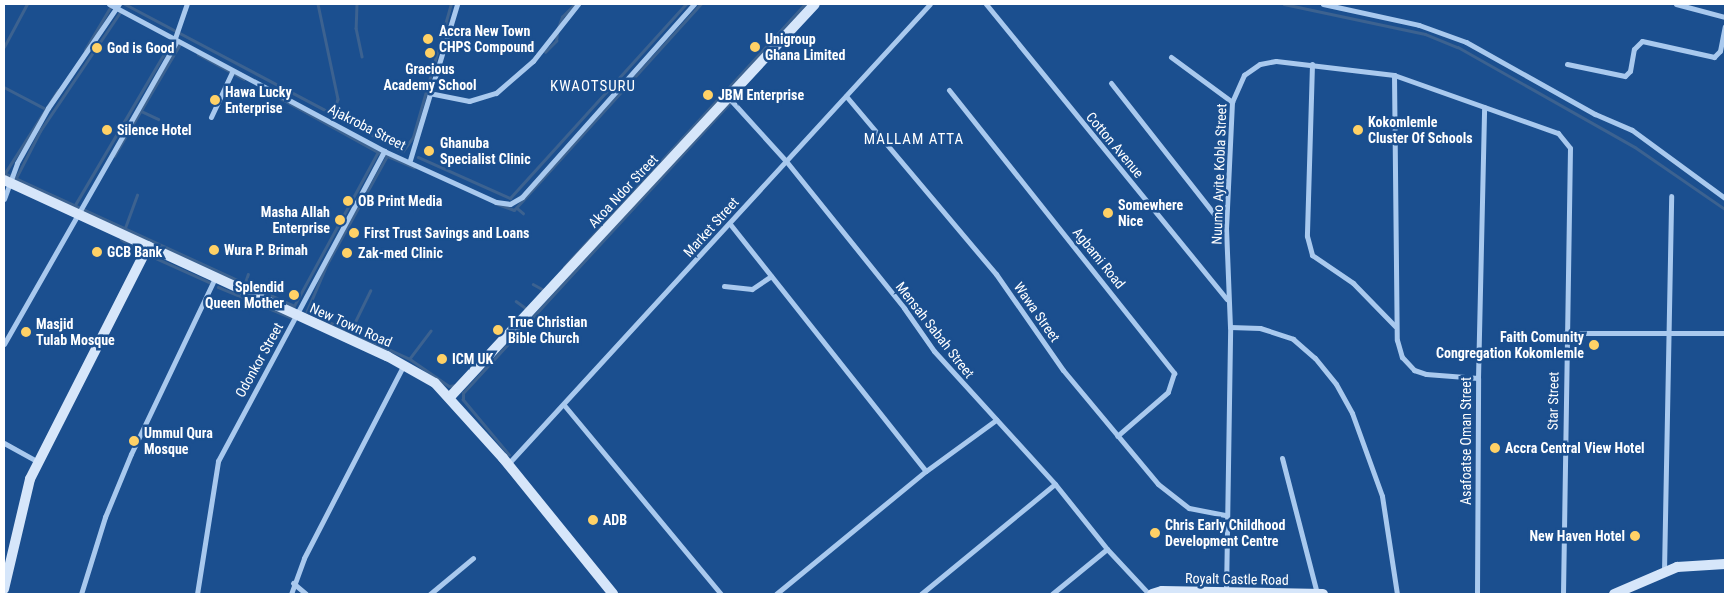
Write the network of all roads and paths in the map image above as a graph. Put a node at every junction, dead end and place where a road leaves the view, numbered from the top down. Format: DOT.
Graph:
graph roads {
  1 [pos="109,4"];
  2 [pos="187,4"];
  3 [pos="457,4"];
  4 [pos="578,4"];
  5 [pos="694,4"];
  6 [pos="816,4"];
  7 [pos="930,4"];
  8 [pos="986,4"];
  9 [pos="1326,4"];
  10 [pos="1676,4"];
  11 [pos="117,6"];
  12 [pos="1725,17"];
  13 [pos="1725,26"];
  14 [pos="175,41"];
  15 [pos="1170,57"];
  16 [pos="1312,64"];
  17 [pos="1567,64"];
  18 [pos="232,72"];
  19 [pos="1394,75"];
  20 [pos="1111,83"];
  21 [pos="950,90"];
  22 [pos="429,93"];
  23 [pos="846,96"];
  24 [pos="728,97"];
  25 [pos="1232,102"];
  26 [pos="1484,107"];
  27 [pos="211,117"];
  28 [pos="1570,148"];
  29 [pos="384,151"];
  30 [pos="410,160"];
  31 [pos="786,161"];
  32 [pos="6,181"];
  33 [pos="1671,196"];
  34 [pos="1725,198"];
  35 [pos="4,199"];
  36 [pos="77,213"];
  37 [pos="730,224"];
  38 [pos="1226,229"];
  39 [pos="148,246"];
  40 [pos="771,276"];
  41 [pos="215,278"];
  42 [pos="724,286"];
  43 [pos="1227,299"];
  44 [pos="296,316"];
  45 [pos="1395,326"];
  46 [pos="1230,327"];
  47 [pos="1668,332"];
  48 [pos="1565,333"];
  49 [pos="1725,333"];
  50 [pos="4,344"];
  51 [pos="404,364"];
  52 [pos="1478,378"];
  53 [pos="450,397"];
  54 [pos="564,405"];
  55 [pos="996,420"];
  56 [pos="1117,436"];
  57 [pos="4,443"];
  58 [pos="1282,458"];
  59 [pos="37,461"];
  60 [pos="508,465"];
  61 [pos="926,471"];
  62 [pos="1055,484"];
  63 [pos="1226,515"];
  64 [pos="1107,549"];
  65 [pos="473,558"];
  66 [pos="6,564"];
  67 [pos="1725,564"];
  68 [pos="1664,571"];
  69 [pos="293,583"];
  70 [pos="4,590"];
  71 [pos="608,592"];
  72 [pos="81,594"];
  73 [pos="197,594"];
  74 [pos="291,594"];
  75 [pos="306,594"];
  76 [pos="430,594"];
  77 [pos="721,594"];
  78 [pos="776,594"];
  79 [pos="921,594"];
  80 [pos="1052,594"];
  81 [pos="1150,594"];
  82 [pos="1226,594"];
  83 [pos="1318,594"];
  84 [pos="1323,594"];
  85 [pos="1397,594"];
  86 [pos="1477,594"];
  87 [pos="1563,594"];
  88 [pos="1614,594"];
  1 -- 11 [label="street, Ajakroba Street"];
  2 -- 14 [label="street"];
  3 -- 22 [label="street"];
  4 -- 22 [label="street"];
  5 -- 30 [label="street, Ajakroba Street"];
  6 -- 24 [label="street, Akoa Ndor Street"];
  7 -- 23 [label="street, Market Street"];
  8 -- 43 [label="street, Cotton Avenue"];
  9 -- 34 [label="street"];
  10 -- 12 [label="street"];
  11 -- 14 [label="street, Ajakroba Street"];
  11 -- 32 [label="street"];
  13 -- 17 [label="street"];
  14 -- 18 [label="street, Ajakroba Street"];
  14 -- 36 [label="street"];
  15 -- 25 [label="street"];
  16 -- 19 [label="street, Nuumo Ayite Kobla Street"];
  16 -- 25 [label="street, Nuumo Ayite Kobla Street"];
  16 -- 45 [label="street"];
  18 -- 27 [label="street"];
  18 -- 29 [label="street, Ajakroba Street"];
  19 -- 26 [label="street, Nuumo Ayite Kobla Street"];
  19 -- 45 [label="street"];
  20 -- 38 [label="street"];
  21 -- 56 [label="street, Agbami Road"];
  22 -- 30 [label="street"];
  23 -- 31 [label="street, Market Street"];
  23 -- 56 [label="street, Wawa Street"];
  24 -- 31 [label="street, Mensah Sabah Street"];
  24 -- 53 [label="street, Akoa Ndor Street"];
  25 -- 38 [label="street, Nuumo Ayite Kobla Street"];
  26 -- 28 [label="street, Nuumo Ayite Kobla Street"];
  26 -- 52 [label="street, Asafoatse Oman Street"];
  28 -- 48 [label="street, Star Street"];
  29 -- 30 [label="street, Ajakroba Street"];
  29 -- 44 [label="street, Odonkor Street"];
  31 -- 37 [label="street, Market Street"];
  31 -- 55 [label="street, Mensah Sabah Street"];
  32 -- 35 [label="street"];
  32 -- 36 [label="street, New Town Road"];
  33 -- 47 [label="street"];
  36 -- 39 [label="street, New Town Road"];
  36 -- 50 [label="street"];
  37 -- 40 [label="street"];
  37 -- 54 [label="street, Market Street"];
  38 -- 43 [label="street, Nuumo Ayite Kobla Street"];
  39 -- 41 [label="street, New Town Road"];
  39 -- 59 [label="street"];
  40 -- 42 [label="street"];
  40 -- 61 [label="street"];
  41 -- 44 [label="street, New Town Road"];
  41 -- 72 [label="street"];
  43 -- 46 [label="street, Nuumo Ayite Kobla Street"];
  44 -- 51 [label="street, New Town Road"];
  44 -- 73 [label="street, Odonkor Street"];
  45 -- 52 [label="street"];
  46 -- 63 [label="street, Nuumo Ayite Kobla Street"];
  46 -- 85 [label="street"];
  47 -- 48 [label="street"];
  47 -- 49 [label="street"];
  47 -- 68 [label="street"];
  48 -- 87 [label="street, Star Street"];
  51 -- 53 [label="street, New Town Road"];
  51 -- 69 [label="street"];
  52 -- 86 [label="street, Asafoatse Oman Street"];
  53 -- 60 [label="street, New Town Road"];
  54 -- 60 [label="street, Market Street"];
  54 -- 77 [label="street"];
  55 -- 61 [label="street"];
  55 -- 62 [label="street, Mensah Sabah Street"];
  56 -- 63 [label="street, Wawa Street"];
  57 -- 59 [label="street"];
  58 -- 83 [label="street"];
  59 -- 66 [label="street"];
  60 -- 71 [label="street, New Town Road"];
  61 -- 78 [label="street"];
  62 -- 64 [label="street, Mensah Sabah Street"];
  62 -- 79 [label="street"];
  63 -- 82 [label="street, Nuumo Ayite Kobla Street"];
  64 -- 80 [label="street"];
  64 -- 81 [label="street, Mensah Sabah Street"];
  65 -- 76 [label="street"];
  66 -- 70 [label="street"];
  67 -- 68 [label="street"];
  68 -- 88 [label="street"];
  69 -- 74 [label="street"];
  69 -- 75 [label="street"];
  81 -- 82 [label="street, Royalt Castle Road"];
  82 -- 83 [label="street, Royalt Castle Road"];
  83 -- 84 [label="street, Royalt Castle Road"];
}
